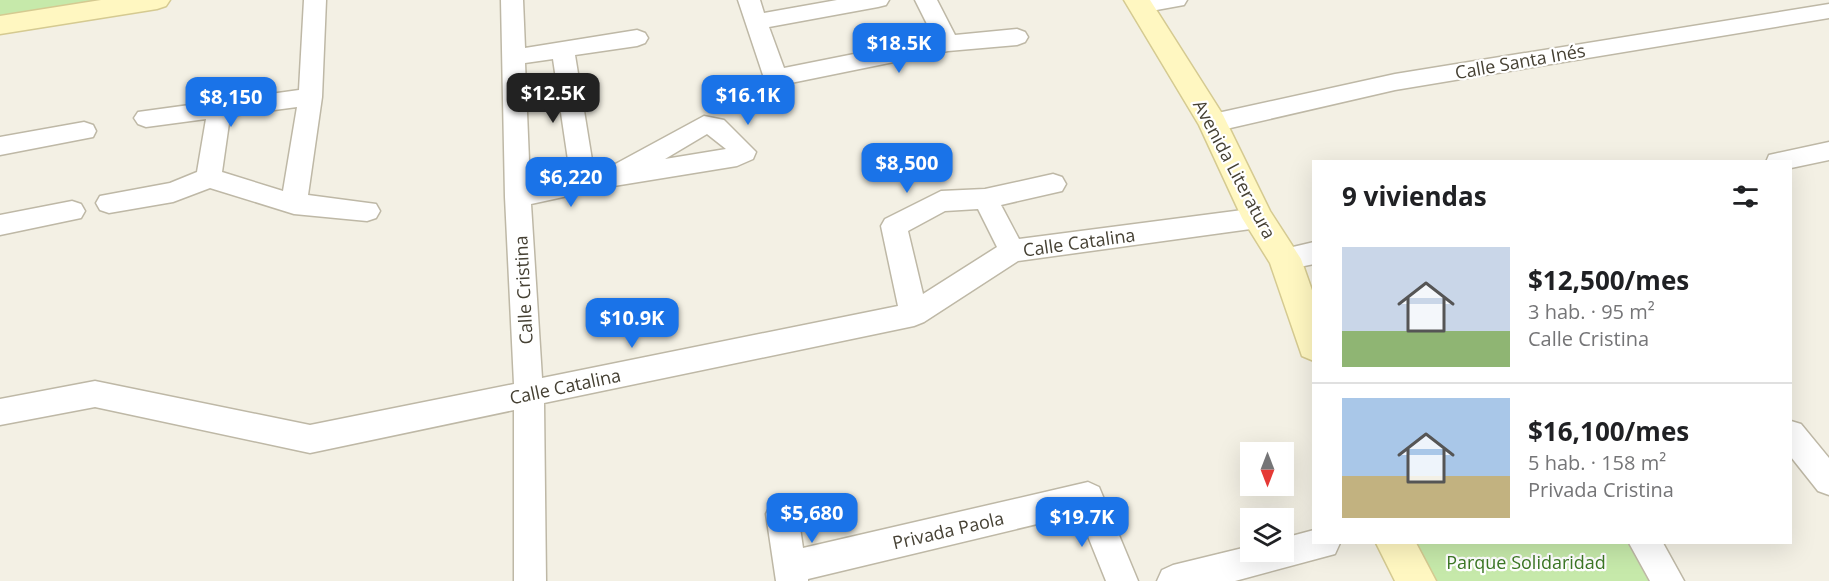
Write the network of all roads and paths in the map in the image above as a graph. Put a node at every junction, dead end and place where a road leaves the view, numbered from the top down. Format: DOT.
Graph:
graph roads {
  1 [pos="157,0"];
  2 [pos="315,0"];
  3 [pos="512,0"];
  4 [pos="878,0"];
  5 [pos="926,0"];
  6 [pos="1176,0"];
  7 [pos="1139,3"];
  8 [pos="752,11"];
  9 [pos="1818,12"];
  10 [pos="0,25"];
  11 [pos="1017,37"];
  12 [pos="637,38"];
  13 [pos="948,43"];
  14 [pos="563,51"];
  15 [pos="515,57"];
  16 [pos="310,97"];
  17 [pos="219,109"];
  18 [pos="146,118"];
  19 [pos="1213,123"];
  20 [pos="84,131"];
  21 [pos="0,146"];
  22 [pos="1829,151"];
  23 [pos="1787,160"];
  24 [pos="614,176"];
  25 [pos="209,178"];
  26 [pos="590,182"];
  27 [pos="1053,184"];
  28 [pos="518,197"];
  29 [pos="985,199"];
  30 [pos="109,203"];
  31 [pos="294,204"];
  32 [pos="367,211"];
  33 [pos="72,212"];
  34 [pos="1258,218"];
  35 [pos="0,225"];
  36 [pos="1012,251"];
  37 [pos="1312,254"];
  38 [pos="1285,259"];
  39 [pos="914,314"];
  40 [pos="1312,340"];
  41 [pos="529,394"];
  42 [pos="0,412"];
  43 [pos="1792,435"];
  44 [pos="1829,481"];
  45 [pos="782,514"];
  46 [pos="1320,544"];
  47 [pos="1396,544"];
  48 [pos="1646,544"];
  49 [pos="791,574"];
  50 [pos="530,581"];
  51 [pos="1122,581"];
  52 [pos="1173,581"];
  53 [pos="1416,581"];
  54 [pos="1668,581"];
  1 -- 10 [label="street"];
  2 -- 16 [label="street"];
  3 -- 15 [label="street, Calle Cristina"];
  4 -- 8 [label="street"];
  5 -- 13 [label="street"];
  6 -- 7 [label="street"];
  7 -- 19 [label="street, Avenida Literatura"];
  8 -- 13 [label="street"];
  9 -- 19 [label="street, Calle Santa Inés"];
  11 -- 13 [label="street"];
  12 -- 14 [label="street"];
  14 -- 15 [label="street"];
  14 -- 26 [label="street"];
  15 -- 28 [label="street, Calle Cristina"];
  16 -- 17 [label="street"];
  16 -- 31 [label="street"];
  17 -- 18 [label="street"];
  17 -- 25 [label="street"];
  19 -- 34 [label="street, Avenida Literatura"];
  20 -- 21 [label="street"];
  22 -- 23 [label="street"];
  24 -- 26 [label="street"];
  25 -- 30 [label="street"];
  25 -- 31 [label="street"];
  26 -- 28 [label="street"];
  27 -- 29 [label="street"];
  28 -- 41 [label="street, Calle Cristina"];
  29 -- 36 [label="street"];
  29 -- 39 [label="street"];
  31 -- 32 [label="street"];
  33 -- 35 [label="street"];
  34 -- 36 [label="street, Calle Catalina"];
  34 -- 38 [label="street, Avenida Literatura"];
  36 -- 39 [label="street, Calle Catalina"];
  37 -- 38 [label="street"];
  38 -- 40 [label="street, Avenida Literatura"];
  39 -- 41 [label="street, Calle Catalina"];
  41 -- 42 [label="street, Calle Catalina"];
  41 -- 50 [label="street, Calle Cristina"];
  43 -- 44 [label="street"];
  45 -- 49 [label="street, Privada Paola"];
  46 -- 52 [label="street"];
  47 -- 53 [label="street"];
  48 -- 54 [label="street"];
  49 -- 51 [label="street, Privada Paola"];
}
